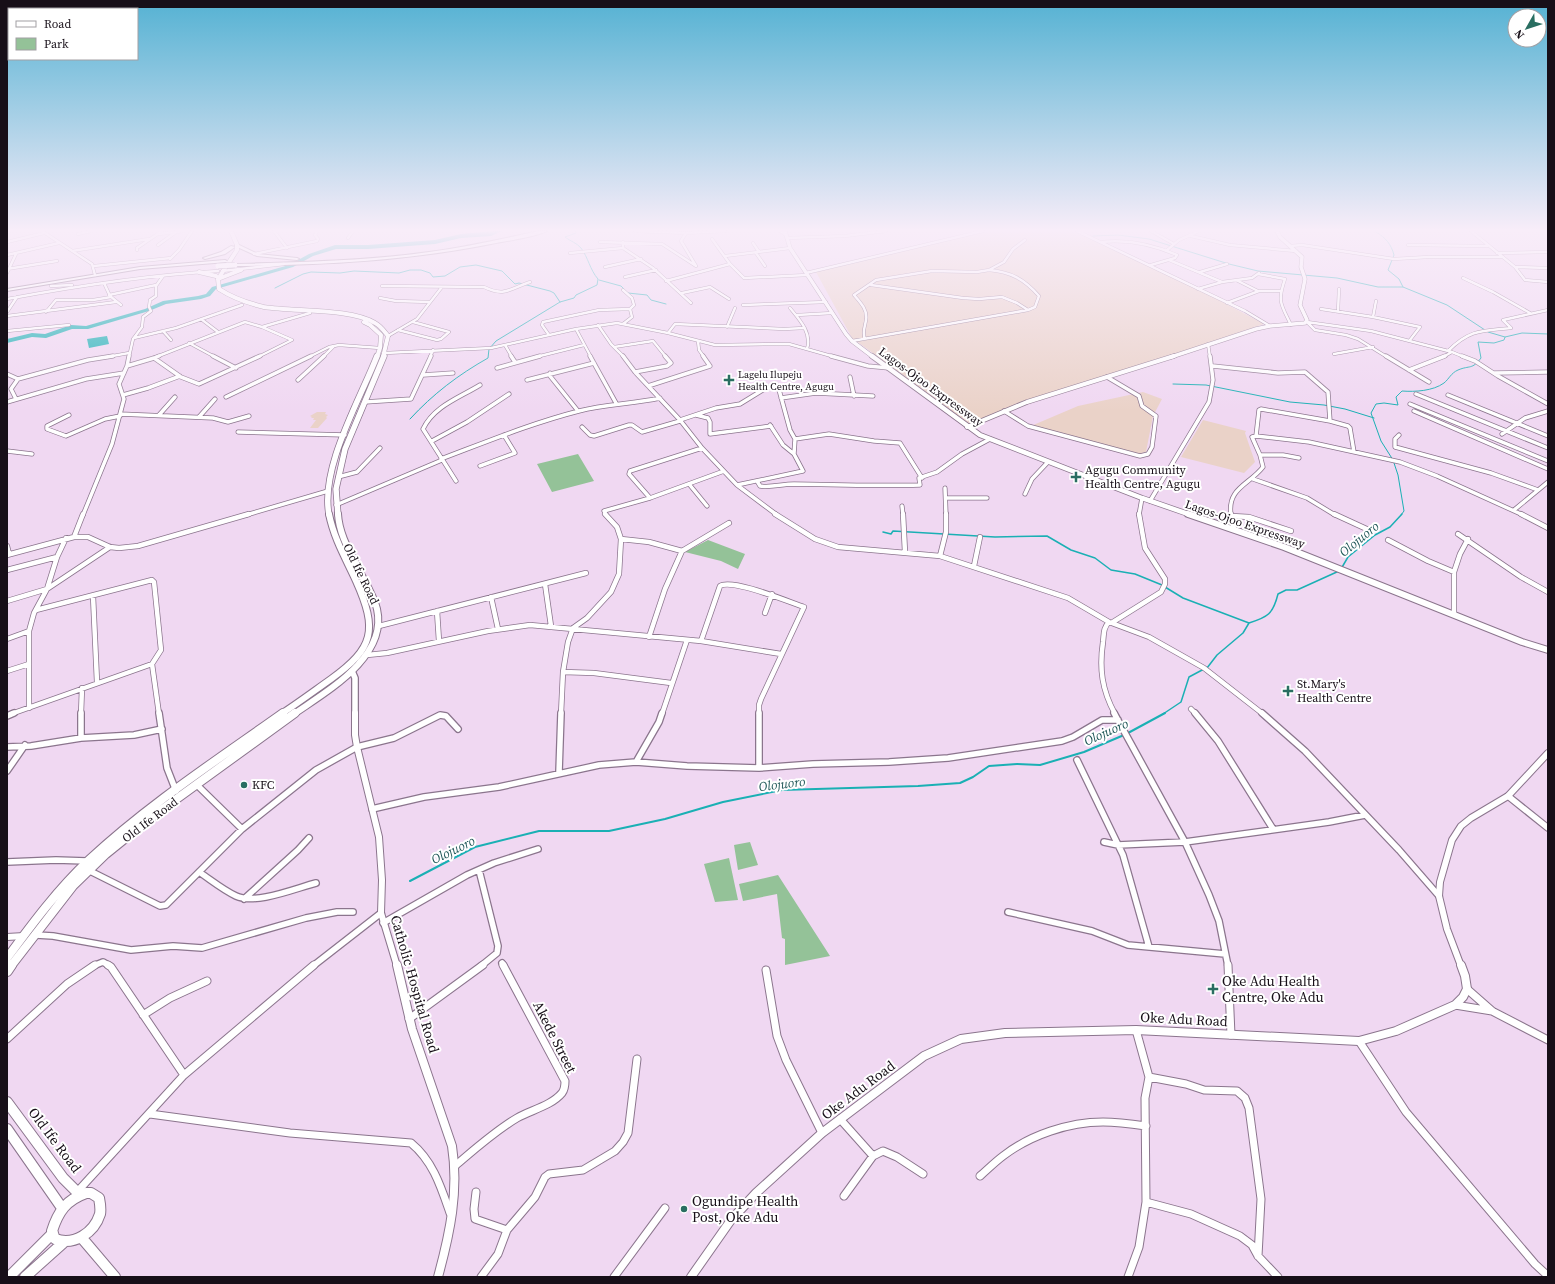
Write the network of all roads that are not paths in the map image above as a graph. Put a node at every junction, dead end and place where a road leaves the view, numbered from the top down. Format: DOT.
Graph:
graph roads {
  1 [pos="24,291"];
  2 [pos="58,291"];
  3 [pos="106,291"];
  4 [pos="131,291"];
  5 [pos="156,291"];
  6 [pos="223,291"];
  7 [pos="226,291"];
  8 [pos="436,291"];
  9 [pos="492,291"];
  10 [pos="506,291"];
  11 [pos="623,291"];
  12 [pos="679,291"];
  13 [pos="692,291"];
  14 [pos="716,291"];
  15 [pos="818,291"];
  16 [pos="861,291"];
  17 [pos="913,291"];
  18 [pos="1035,291"];
  19 [pos="1202,291"];
  20 [pos="1259,291"];
  21 [pos="1281,291"];
  22 [pos="1302,291"];
  23 [pos="1339,291"];
  24 [pos="1491,291"];
  25 [pos="682,293"];
  26 [pos="7,294"];
  27 [pos="110,296"];
  28 [pos="17,297"];
  29 [pos="380,298"];
  30 [pos="7,299"];
  31 [pos="729,299"];
  32 [pos="1376,301"];
  33 [pos="116,302"];
  34 [pos="430,302"];
  35 [pos="826,302"];
  36 [pos="691,303"];
  37 [pos="1227,303"];
  38 [pos="121,305"];
  39 [pos="242,305"];
  40 [pos="743,305"];
  41 [pos="735,308"];
  42 [pos="790,308"];
  43 [pos="630,309"];
  44 [pos="1321,309"];
  45 [pos="1028,310"];
  46 [pos="1548,310"];
  47 [pos="1338,311"];
  48 [pos="7,312"];
  49 [pos="46,312"];
  50 [pos="316,312"];
  51 [pos="832,313"];
  52 [pos="1530,313"];
  53 [pos="797,315"];
  54 [pos="7,316"];
  55 [pos="1373,317"];
  56 [pos="201,319"];
  57 [pos="413,322"];
  58 [pos="1307,322"];
  59 [pos="623,324"];
  60 [pos="68,325"];
  61 [pos="598,325"];
  62 [pos="1291,325"];
  63 [pos="262,326"];
  64 [pos="1270,326"];
  65 [pos="726,327"];
  66 [pos="804,328"];
  67 [pos="576,329"];
  68 [pos="398,330"];
  69 [pos="7,331"];
  70 [pos="163,331"];
  71 [pos="139,332"];
  72 [pos="218,332"];
  73 [pos="668,333"];
  74 [pos="142,335"];
  75 [pos="549,335"];
  76 [pos="388,336"];
  77 [pos="134,338"];
  78 [pos="865,339"];
  79 [pos="171,340"];
  80 [pos="1410,340"];
  81 [pos="698,341"];
  82 [pos="852,341"];
  83 [pos="189,343"];
  84 [pos="1208,344"];
  85 [pos="505,345"];
  86 [pos="584,345"];
  87 [pos="334,346"];
  88 [pos="614,347"];
  89 [pos="1373,347"];
  90 [pos="807,349"];
  91 [pos="382,350"];
  92 [pos="433,350"];
  93 [pos="1450,351"];
  94 [pos="129,353"];
  95 [pos="1334,354"];
  96 [pos="153,357"];
  97 [pos="516,362"];
  98 [pos="594,363"];
  99 [pos="1214,366"];
  100 [pos="236,368"];
  101 [pos="497,368"];
  102 [pos="889,368"];
  103 [pos="125,370"];
  104 [pos="1409,370"];
  105 [pos="635,372"];
  106 [pos="1548,372"];
  107 [pos="453,373"];
  108 [pos="550,373"];
  109 [pos="1494,373"];
  110 [pos="7,374"];
  111 [pos="423,375"];
  112 [pos="180,376"];
  113 [pos="850,377"];
  114 [pos="1106,378"];
  115 [pos="18,379"];
  116 [pos="298,380"];
  117 [pos="526,380"];
  118 [pos="1430,382"];
  119 [pos="480,385"];
  120 [pos="648,386"];
  121 [pos="510,394"];
  122 [pos="1416,394"];
  123 [pos="122,395"];
  124 [pos="1448,395"];
  125 [pos="854,396"];
  126 [pos="873,396"];
  127 [pos="175,397"];
  128 [pos="226,397"];
  129 [pos="660,398"];
  130 [pos="781,398"];
  131 [pos="16,399"];
  132 [pos="215,399"];
  133 [pos="7,402"];
  134 [pos="365,402"];
  135 [pos="616,403"];
  136 [pos="1410,404"];
  137 [pos="1548,404"];
  138 [pos="578,411"];
  139 [pos="1004,411"];
  140 [pos="1414,411"];
  141 [pos="1548,411"];
  142 [pos="69,415"];
  143 [pos="120,415"];
  144 [pos="159,415"];
  145 [pos="696,415"];
  146 [pos="249,416"];
  147 [pos="199,417"];
  148 [pos="680,421"];
  149 [pos="1330,421"];
  150 [pos="1516,423"];
  151 [pos="582,426"];
  152 [pos="968,427"];
  153 [pos="1506,431"];
  154 [pos="238,432"];
  155 [pos="1502,434"];
  156 [pos="347,435"];
  157 [pos="504,435"];
  158 [pos="1399,435"];
  159 [pos="1256,436"];
  160 [pos="1548,436"];
  161 [pos="795,439"];
  162 [pos="990,439"];
  163 [pos="432,441"];
  164 [pos="380,448"];
  165 [pos="702,448"];
  166 [pos="1548,448"];
  167 [pos="7,451"];
  168 [pos="1354,452"];
  169 [pos="32,454"];
  170 [pos="794,454"];
  171 [pos="1260,455"];
  172 [pos="1299,458"];
  173 [pos="442,460"];
  174 [pos="1548,461"];
  175 [pos="1048,462"];
  176 [pos="480,466"];
  177 [pos="1548,469"];
  178 [pos="724,471"];
  179 [pos="338,477"];
  180 [pos="922,478"];
  181 [pos="1253,479"];
  182 [pos="456,480"];
  183 [pos="757,481"];
  184 [pos="1548,482"];
  185 [pos="689,484"];
  186 [pos="737,485"];
  187 [pos="945,488"];
  188 [pos="1538,490"];
  189 [pos="328,491"];
  190 [pos="1025,494"];
  191 [pos="650,498"];
  192 [pos="946,498"];
  193 [pos="987,498"];
  194 [pos="1142,498"];
  195 [pos="1150,501"];
  196 [pos="336,505"];
  197 [pos="707,506"];
  198 [pos="902,506"];
  199 [pos="1514,510"];
  200 [pos="1232,516"];
  201 [pos="729,523"];
  202 [pos="1548,528"];
  203 [pos="1234,529"];
  204 [pos="1291,531"];
  205 [pos="1371,531"];
  206 [pos="1458,534"];
  207 [pos="74,536"];
  208 [pos="980,537"];
  209 [pos="66,538"];
  210 [pos="621,538"];
  211 [pos="1468,539"];
  212 [pos="1388,540"];
  213 [pos="7,546"];
  214 [pos="110,547"];
  215 [pos="682,551"];
  216 [pos="905,552"];
  217 [pos="8,554"];
  218 [pos="940,556"];
  219 [pos="57,557"];
  220 [pos="974,566"];
  221 [pos="7,570"];
  222 [pos="1454,572"];
  223 [pos="586,573"];
  224 [pos="545,584"];
  225 [pos="47,589"];
  226 [pos="1548,592"];
  227 [pos="772,594"];
  228 [pos="93,596"];
  229 [pos="491,597"];
  230 [pos="7,601"];
  231 [pos="36,610"];
  232 [pos="436,611"];
  233 [pos="766,613"];
  234 [pos="1454,614"];
  235 [pos="1111,622"];
  236 [pos="379,626"];
  237 [pos="551,626"];
  238 [pos="573,628"];
  239 [pos="498,629"];
  240 [pos="29,631"];
  241 [pos="649,636"];
  242 [pos="7,639"];
  243 [pos="439,640"];
  244 [pos="687,640"];
  245 [pos="701,641"];
  246 [pos="1548,650"];
  247 [pos="781,654"];
  248 [pos="367,655"];
  249 [pos="29,664"];
  250 [pos="152,664"];
  251 [pos="7,671"];
  252 [pos="352,671"];
  253 [pos="563,672"];
  254 [pos="97,682"];
  255 [pos="671,683"];
  256 [pos="82,688"];
  257 [pos="29,708"];
  258 [pos="1191,708"];
  259 [pos="7,716"];
  260 [pos="1118,720"];
  261 [pos="162,729"];
  262 [pos="458,729"];
  263 [pos="81,738"];
  264 [pos="25,745"];
  265 [pos="7,747"];
  266 [pos="357,747"];
  267 [pos="1548,753"];
  268 [pos="1077,760"];
  269 [pos="636,762"];
  270 [pos="759,768"];
  271 [pos="7,771"];
  272 [pos="558,772"];
  273 [pos="197,785"];
  274 [pos="176,791"];
  275 [pos="1508,796"];
  276 [pos="372,808"];
  277 [pos="150,814"];
  278 [pos="1366,815"];
  279 [pos="1548,828"];
  280 [pos="242,829"];
  281 [pos="1273,829"];
  282 [pos="309,838"];
  283 [pos="1104,842"];
  284 [pos="1185,842"];
  285 [pos="1118,845"];
  286 [pos="538,849"];
  287 [pos="88,861"];
  288 [pos="10,862"];
  289 [pos="7,867"];
  290 [pos="88,870"];
  291 [pos="479,870"];
  292 [pos="199,872"];
  293 [pos="316,883"];
  294 [pos="1439,896"];
  295 [pos="244,898"];
  296 [pos="353,912"];
  297 [pos="1008,912"];
  298 [pos="381,913"];
  299 [pos="383,922"];
  300 [pos="34,935"];
  301 [pos="24,936"];
  302 [pos="7,937"];
  303 [pos="1149,947"];
  304 [pos="1225,954"];
  305 [pos="7,958"];
  306 [pos="502,963"];
  307 [pos="766,970"];
  308 [pos="7,971"];
  309 [pos="207,981"];
  310 [pos="1467,989"];
  311 [pos="1455,1005"];
  312 [pos="1492,1011"];
  313 [pos="143,1015"];
  314 [pos="410,1019"];
  315 [pos="1136,1030"];
  316 [pos="1231,1035"];
  317 [pos="7,1039"];
  318 [pos="1548,1040"];
  319 [pos="1359,1041"];
  320 [pos="637,1059"];
  321 [pos="184,1075"];
  322 [pos="1149,1077"];
  323 [pos="7,1102"];
  324 [pos="150,1114"];
  325 [pos="840,1119"];
  326 [pos="1146,1126"];
  327 [pos="7,1129"];
  328 [pos="822,1133"];
  329 [pos="873,1156"];
  330 [pos="456,1165"];
  331 [pos="923,1174"];
  332 [pos="980,1176"];
  333 [pos="476,1192"];
  334 [pos="78,1194"];
  335 [pos="844,1196"];
  336 [pos="1146,1202"];
  337 [pos="62,1208"];
  338 [pos="665,1208"];
  339 [pos="452,1218"];
  340 [pos="507,1230"];
  341 [pos="53,1233"];
  342 [pos="81,1237"];
  343 [pos="63,1243"];
  344 [pos="1258,1256"];
  345 [pos="1548,1276"];
  346 [pos="9,1277"];
  347 [pos="25,1277"];
  348 [pos="115,1277"];
  349 [pos="438,1277"];
  350 [pos="481,1277"];
  351 [pos="614,1277"];
  352 [pos="691,1277"];
  353 [pos="1128,1277"];
  354 [pos="1278,1277"];
  1 -- 26 [label="highway"];
  2 -- 28 [label="street"];
  3 -- 27 [label="street"];
  4 -- 27 [label="street"];
  5 -- 71 [label="street"];
  6 -- 39 [label="main road"];
  7 -- 50 [label="main road"];
  8 -- 34 [label="street"];
  9 -- 10 [label="street"];
  11 -- 43 [label="street"];
  12 -- 25 [label="street"];
  13 -- 25 [label="street"];
  14 -- 31 [label="street"];
  15 -- 35 [label="main road, Lagos-Ojoo Expressway"];
  16 -- 78 [label="street"];
  17 -- 45 [label="street"];
  18 -- 45 [label="street"];
  19 -- 37 [label="street"];
  20 -- 21 [label="street"];
  20 -- 37 [label="street"];
  21 -- 62 [label="street"];
  22 -- 58 [label="street"];
  23 -- 47 [label="street"];
  24 -- 52 [label="street"];
  25 -- 36 [label="street"];
  27 -- 33 [label="street"];
  27 -- 49 [label="street"];
  28 -- 30 [label="street"];
  28 -- 48 [label="street"];
  29 -- 34 [label="street"];
  32 -- 55 [label="street"];
  33 -- 38 [label="street"];
  33 -- 49 [label="street"];
  34 -- 57 [label="street"];
  35 -- 40 [label="street"];
  35 -- 51 [label="main road, Lagos-Ojoo Expressway"];
  37 -- 64 [label="street"];
  39 -- 50 [label="main road"];
  39 -- 56 [label="street"];
  41 -- 65 [label="street"];
  42 -- 53 [label="street"];
  43 -- 59 [label="street"];
  43 -- 75 [label="street"];
  44 -- 47 [label="street"];
  45 -- 78 [label="street"];
  46 -- 52 [label="street"];
  47 -- 55 [label="street"];
  49 -- 54 [label="street"];
  50 -- 63 [label="street"];
  50 -- 76 [label="main road"];
  50 -- 91 [label="main road"];
  51 -- 53 [label="street"];
  51 -- 82 [label="main road, Lagos-Ojoo Expressway"];
  52 -- 93 [label="street"];
  53 -- 66 [label="street"];
  55 -- 80 [label="street"];
  56 -- 70 [label="street"];
  56 -- 72 [label="street"];
  57 -- 68 [label="street"];
  57 -- 68 [label="street"];
  58 -- 62 [label="street"];
  58 -- 80 [label="street"];
  58 -- 89 [label="street"];
  59 -- 61 [label="street"];
  59 -- 73 [label="street"];
  60 -- 69 [label="street"];
  61 -- 67 [label="street"];
  61 -- 88 [label="street"];
  62 -- 64 [label="street"];
  63 -- 72 [label="street"];
  63 -- 100 [label="street"];
  64 -- 84 [label="street"];
  65 -- 66 [label="street"];
  65 -- 73 [label="street"];
  66 -- 90 [label="street"];
  67 -- 75 [label="street"];
  67 -- 86 [label="street"];
  68 -- 76 [label="street"];
  70 -- 74 [label="street"];
  70 -- 79 [label="street"];
  71 -- 74 [label="street"];
  71 -- 77 [label="street"];
  72 -- 83 [label="street"];
  73 -- 81 [label="street"];
  74 -- 77 [label="street"];
  75 -- 85 [label="street"];
  76 -- 91 [label="main road, Old Ife Road"];
  77 -- 94 [label="street"];
  78 -- 82 [label="street"];
  80 -- 93 [label="street"];
  81 -- 90 [label="street"];
  81 -- 120 [label="street"];
  82 -- 102 [label="main road, Lagos-Ojoo Expressway"];
  83 -- 96 [label="street"];
  83 -- 100 [label="street"];
  84 -- 99 [label="street"];
  84 -- 114 [label="street"];
  85 -- 92 [label="street"];
  85 -- 97 [label="street"];
  86 -- 97 [label="street"];
  86 -- 98 [label="street"];
  87 -- 91 [label="street"];
  87 -- 116 [label="street"];
  87 -- 128 [label="street"];
  88 -- 105 [label="street"];
  88 -- 105 [label="street"];
  89 -- 95 [label="street"];
  89 -- 104 [label="street"];
  90 -- 102 [label="street"];
  91 -- 92 [label="street"];
  91 -- 134 [label="main road, Old Ife Road"];
  91 -- 156 [label="main road, Old Ife Road"];
  92 -- 111 [label="street"];
  93 -- 104 [label="street"];
  93 -- 109 [label="street"];
  94 -- 103 [label="street"];
  94 -- 115 [label="street"];
  96 -- 103 [label="street"];
  96 -- 112 [label="street"];
  97 -- 101 [label="street"];
  98 -- 108 [label="street"];
  98 -- 135 [label="street"];
  99 -- 149 [label="street"];
  99 -- 195 [label="street"];
  100 -- 112 [label="street"];
  102 -- 152 [label="main road, Lagos-Ojoo Expressway"];
  103 -- 123 [label="street"];
  103 -- 131 [label="street"];
  104 -- 118 [label="street"];
  105 -- 120 [label="street"];
  106 -- 109 [label="street"];
  107 -- 111 [label="street"];
  108 -- 117 [label="street"];
  108 -- 138 [label="street"];
  109 -- 137 [label="street"];
  110 -- 115 [label="street"];
  111 -- 134 [label="street"];
  112 -- 123 [label="street"];
  113 -- 125 [label="street"];
  114 -- 139 [label="street"];
  114 -- 139 [label="street"];
  115 -- 131 [label="street"];
  119 -- 163 [label="street"];
  120 -- 129 [label="street"];
  121 -- 163 [label="street"];
  122 -- 153 [label="street"];
  123 -- 143 [label="street"];
  124 -- 150 [label="street"];
  125 -- 126 [label="street"];
  125 -- 130 [label="street"];
  127 -- 144 [label="street"];
  129 -- 135 [label="street"];
  129 -- 148 [label="street"];
  130 -- 145 [label="street"];
  130 -- 161 [label="street"];
  131 -- 133 [label="street"];
  132 -- 147 [label="street"];
  134 -- 156 [label="main road, Old Ife Road"];
  135 -- 138 [label="street"];
  136 -- 174 [label="street"];
  138 -- 157 [label="street"];
  139 -- 152 [label="street"];
  140 -- 177 [label="street"];
  141 -- 150 [label="street"];
  142 -- 143 [label="street"];
  143 -- 144 [label="street"];
  143 -- 207 [label="street"];
  144 -- 147 [label="street"];
  145 -- 148 [label="street"];
  145 -- 170 [label="street"];
  146 -- 147 [label="street"];
  148 -- 151 [label="street"];
  148 -- 165 [label="street"];
  149 -- 159 [label="street"];
  149 -- 168 [label="street"];
  150 -- 153 [label="street"];
  150 -- 160 [label="street"];
  152 -- 162 [label="main road, Lagos-Ojoo Expressway"];
  153 -- 155 [label="street"];
  153 -- 166 [label="street"];
  154 -- 156 [label="street"];
  156 -- 179 [label="main road, Old Ife Road"];
  156 -- 189 [label="main road, Old Ife Road"];
  157 -- 173 [label="street"];
  157 -- 176 [label="street"];
  158 -- 188 [label="street"];
  159 -- 168 [label="street"];
  159 -- 171 [label="street"];
  161 -- 170 [label="street"];
  161 -- 180 [label="street"];
  162 -- 175 [label="main road, Lagos-Ojoo Expressway"];
  162 -- 180 [label="street"];
  163 -- 173 [label="street"];
  164 -- 179 [label="street"];
  165 -- 178 [label="street"];
  165 -- 191 [label="street"];
  167 -- 169 [label="street"];
  168 -- 199 [label="street"];
  170 -- 183 [label="street"];
  171 -- 172 [label="street"];
  171 -- 181 [label="street"];
  173 -- 182 [label="street"];
  173 -- 196 [label="street"];
  175 -- 190 [label="street"];
  175 -- 194 [label="main road, Lagos-Ojoo Expressway"];
  178 -- 185 [label="street"];
  178 -- 186 [label="street"];
  179 -- 196 [label="main road, Old Ife Road"];
  180 -- 183 [label="street"];
  181 -- 200 [label="street"];
  181 -- 205 [label="street"];
  183 -- 186 [label="street"];
  184 -- 188 [label="street"];
  185 -- 191 [label="street"];
  185 -- 197 [label="street"];
  186 -- 216 [label="street"];
  187 -- 192 [label="street"];
  188 -- 199 [label="street"];
  189 -- 214 [label="street"];
  189 -- 274 [label="main road, Old Ife Road"];
  191 -- 210 [label="street"];
  192 -- 193 [label="street"];
  192 -- 218 [label="street"];
  194 -- 195 [label="main road, Lagos-Ojoo Expressway"];
  194 -- 235 [label="street"];
  195 -- 203 [label="main road, Lagos-Ojoo Expressway"];
  196 -- 236 [label="main road, Old Ife Road"];
  198 -- 216 [label="street"];
  199 -- 202 [label="street"];
  200 -- 203 [label="street"];
  200 -- 204 [label="street"];
  201 -- 215 [label="street"];
  203 -- 234 [label="main road, Lagos-Ojoo Expressway"];
  206 -- 211 [label="street"];
  207 -- 209 [label="street"];
  207 -- 214 [label="street"];
  208 -- 220 [label="street"];
  209 -- 217 [label="street"];
  209 -- 219 [label="street"];
  210 -- 215 [label="street"];
  210 -- 238 [label="street"];
  211 -- 222 [label="street"];
  211 -- 226 [label="street"];
  212 -- 222 [label="street"];
  213 -- 217 [label="street"];
  214 -- 225 [label="street"];
  215 -- 241 [label="street"];
  216 -- 218 [label="street"];
  218 -- 220 [label="street"];
  219 -- 221 [label="street"];
  219 -- 225 [label="street"];
  220 -- 235 [label="street"];
  222 -- 234 [label="street"];
  223 -- 224 [label="street"];
  224 -- 229 [label="street"];
  224 -- 237 [label="street"];
  225 -- 230 [label="street"];
  225 -- 231 [label="street"];
  227 -- 233 [label="street"];
  227 -- 245 [label="street"];
  227 -- 247 [label="street"];
  228 -- 231 [label="street"];
  228 -- 250 [label="street"];
  228 -- 254 [label="street"];
  229 -- 232 [label="street"];
  229 -- 239 [label="street"];
  231 -- 240 [label="street"];
  232 -- 236 [label="street"];
  232 -- 243 [label="street"];
  234 -- 246 [label="main road, Lagos-Ojoo Expressway"];
  235 -- 260 [label="street"];
  235 -- 278 [label="street"];
  236 -- 248 [label="main road, Old Ife Road"];
  237 -- 238 [label="street"];
  237 -- 239 [label="street"];
  238 -- 241 [label="street"];
  238 -- 253 [label="street"];
  239 -- 243 [label="street"];
  240 -- 242 [label="street"];
  240 -- 249 [label="street"];
  241 -- 244 [label="street"];
  243 -- 248 [label="street"];
  244 -- 245 [label="street"];
  244 -- 255 [label="street"];
  245 -- 247 [label="street"];
  247 -- 270 [label="street"];
  248 -- 252 [label="main road, Old Ife Road"];
  249 -- 251 [label="street"];
  249 -- 257 [label="street"];
  250 -- 254 [label="street"];
  250 -- 261 [label="street"];
  252 -- 266 [label="street, Catholic Hospital Road"];
  252 -- 273 [label="main road, Old Ife Road"];
  253 -- 255 [label="street"];
  253 -- 272 [label="street"];
  254 -- 256 [label="street"];
  255 -- 269 [label="street"];
  256 -- 257 [label="street"];
  256 -- 263 [label="street"];
  257 -- 259 [label="street"];
  258 -- 281 [label="street"];
  260 -- 270 [label="street"];
  260 -- 284 [label="street"];
  261 -- 263 [label="street"];
  261 -- 274 [label="street"];
  262 -- 266 [label="street"];
  263 -- 264 [label="street"];
  264 -- 265 [label="street"];
  264 -- 271 [label="street"];
  266 -- 276 [label="street, Catholic Hospital Road"];
  266 -- 280 [label="street"];
  267 -- 275 [label="street"];
  268 -- 285 [label="street"];
  269 -- 270 [label="street"];
  269 -- 272 [label="street"];
  272 -- 276 [label="street"];
  273 -- 277 [label="main road, Old Ife Road"];
  273 -- 280 [label="street"];
  274 -- 277 [label="main road, Old Ife Road"];
  275 -- 279 [label="street"];
  275 -- 294 [label="street"];
  276 -- 298 [label="street, Catholic Hospital Road"];
  277 -- 287 [label="main road, Old Ife Road"];
  277 -- 290 [label="main road, Old Ife Road"];
  278 -- 281 [label="street"];
  278 -- 294 [label="street"];
  280 -- 292 [label="street"];
  281 -- 284 [label="street"];
  282 -- 295 [label="street"];
  283 -- 285 [label="street"];
  284 -- 285 [label="street"];
  284 -- 304 [label="street"];
  285 -- 303 [label="street"];
  286 -- 291 [label="street"];
  287 -- 288 [label="street"];
  287 -- 301 [label="main road, Old Ife Road"];
  288 -- 289 [label="street"];
  290 -- 292 [label="street"];
  290 -- 300 [label="main road, Old Ife Road"];
  291 -- 299 [label="street"];
  291 -- 314 [label="street"];
  292 -- 295 [label="street"];
  293 -- 295 [label="street"];
  294 -- 310 [label="street"];
  296 -- 300 [label="street"];
  297 -- 303 [label="street"];
  298 -- 299 [label="street, Catholic Hospital Road"];
  298 -- 321 [label="street"];
  299 -- 314 [label="street, Catholic Hospital Road"];
  300 -- 308 [label="main road, Old Ife Road"];
  301 -- 302 [label="street"];
  301 -- 305 [label="main road, Old Ife Road"];
  303 -- 304 [label="street"];
  304 -- 316 [label="street"];
  306 -- 330 [label="street, Akede Street"];
  307 -- 328 [label="street"];
  309 -- 313 [label="street"];
  310 -- 311 [label="street, Oke Adu Road"];
  310 -- 312 [label="street"];
  311 -- 312 [label="street"];
  311 -- 319 [label="street, Oke Adu Road"];
  312 -- 318 [label="street"];
  313 -- 317 [label="street"];
  313 -- 321 [label="street"];
  314 -- 330 [label="street, Catholic Hospital Road"];
  315 -- 316 [label="street, Oke Adu Road"];
  315 -- 322 [label="street"];
  315 -- 325 [label="street, Oke Adu Road"];
  316 -- 319 [label="street, Oke Adu Road"];
  319 -- 345 [label="street"];
  320 -- 340 [label="street"];
  321 -- 324 [label="street"];
  322 -- 326 [label="street"];
  322 -- 344 [label="street"];
  323 -- 334 [label="main road, Old Ife Road"];
  324 -- 334 [label="street"];
  324 -- 339 [label="street"];
  325 -- 328 [label="street, Oke Adu Road"];
  325 -- 329 [label="street"];
  326 -- 332 [label="street"];
  326 -- 336 [label="street"];
  327 -- 337 [label="main road"];
  328 -- 352 [label="street, Oke Adu Road"];
  329 -- 331 [label="street"];
  329 -- 335 [label="street"];
  330 -- 339 [label="street, Catholic Hospital Road"];
  333 -- 340 [label="street"];
  334 -- 337 [label="main road"];
  334 -- 342 [label="main road"];
  336 -- 344 [label="street"];
  336 -- 353 [label="street"];
  337 -- 341 [label="main road"];
  338 -- 351 [label="street"];
  339 -- 349 [label="street, Catholic Hospital Road"];
  340 -- 350 [label="street"];
  341 -- 343 [label="main road"];
  341 -- 346 [label="main road"];
  342 -- 343 [label="main road"];
  342 -- 348 [label="main road"];
  343 -- 347 [label="main road"];
  344 -- 354 [label="street"];
}
